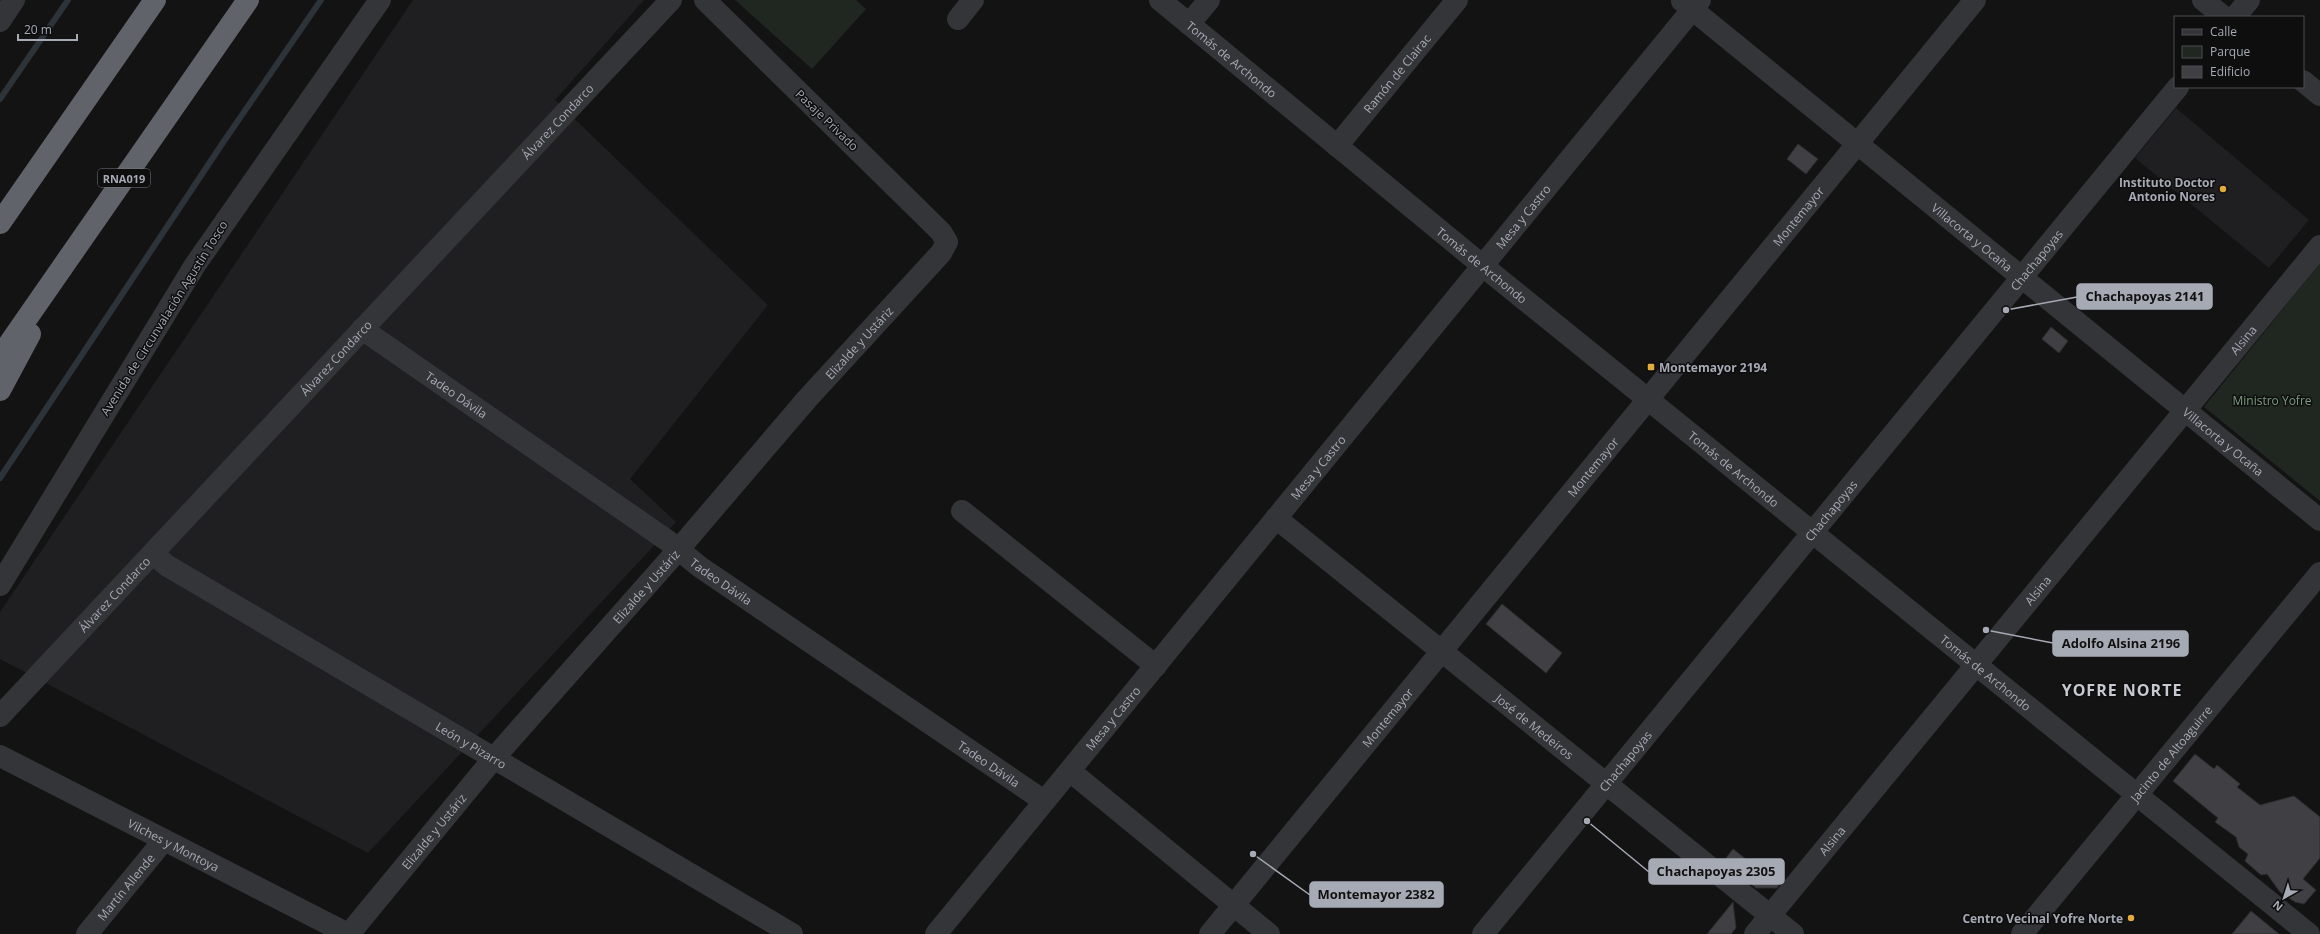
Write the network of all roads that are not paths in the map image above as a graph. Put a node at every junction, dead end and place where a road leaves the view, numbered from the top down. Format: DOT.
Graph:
graph roads {
  1 [pos="14,0"];
  2 [pos="155,0"];
  3 [pos="248,0"];
  4 [pos="380,0"];
  5 [pos="671,0"];
  6 [pos="705,0"];
  7 [pos="973,0"];
  8 [pos="1160,0"];
  9 [pos="1209,0"];
  10 [pos="1457,0"];
  11 [pos="1975,0"];
  12 [pos="2203,0"];
  13 [pos="2249,0"];
  14 [pos="1691,3"];
  15 [pos="2223,16"];
  16 [pos="2236,16"];
  17 [pos="958,18"];
  18 [pos="0,21"];
  19 [pos="1189,24"];
  20 [pos="2304,82"];
  21 [pos="2177,88"];
  22 [pos="2320,95"];
  23 [pos="1857,144"];
  24 [pos="1337,146"];
  25 [pos="0,223"];
  26 [pos="946,242"];
  27 [pos="2320,246"];
  28 [pos="73,252"];
  29 [pos="1483,266"];
  30 [pos="2022,277"];
  31 [pos="362,329"];
  32 [pos="0,357"];
  33 [pos="0,390"];
  34 [pos="1648,399"];
  35 [pos="2186,410"];
  36 [pos="962,511"];
  37 [pos="1276,518"];
  38 [pos="2320,520"];
  39 [pos="1813,533"];
  40 [pos="678,550"];
  41 [pos="153,553"];
  42 [pos="2320,572"];
  43 [pos="0,585"];
  44 [pos="1441,652"];
  45 [pos="1976,664"];
  46 [pos="1156,666"];
  47 [pos="0,716"];
  48 [pos="0,756"];
  49 [pos="494,758"];
  50 [pos="1070,771"];
  51 [pos="1607,784"];
  52 [pos="2137,795"];
  53 [pos="1044,801"];
  54 [pos="164,840"];
  55 [pos="1234,905"];
  56 [pos="1770,915"];
  57 [pos="2320,926"];
  58 [pos="87,934"];
  59 [pos="349,934"];
  60 [pos="792,934"];
  61 [pos="936,934"];
  62 [pos="1210,934"];
  63 [pos="1269,934"];
  64 [pos="1483,934"];
  65 [pos="1755,934"];
  66 [pos="1793,934"];
  67 [pos="2022,934"];
  68 [pos="2309,934"];
  69 [pos="2313,934"];
  1 -- 18 [label="street"];
  2 -- 25 [label="highway"];
  3 -- 28 [label="highway, RNA019"];
  4 -- 43 [label="street, Avenida de Circunvalación Agustín Tosco"];
  5 -- 31 [label="street, Álvarez Condarco"];
  6 -- 26 [label="street, Pasaje Privado"];
  7 -- 17 [label="street"];
  8 -- 19 [label="street, Tomás de Archondo"];
  9 -- 19 [label="street"];
  10 -- 24 [label="street, Ramón de Clairac"];
  11 -- 23 [label="street, Montemayor"];
  12 -- 15 [label="street"];
  13 -- 16 [label="street"];
  14 -- 23 [label="street, Villacorta y Ocaña"];
  14 -- 29 [label="street, Mesa y Castro"];
  19 -- 24 [label="street, Tomás de Archondo"];
  20 -- 22 [label="street"];
  21 -- 30 [label="street, Chachapoyas"];
  23 -- 30 [label="street, Villacorta y Ocaña"];
  23 -- 34 [label="street, Montemayor"];
  24 -- 29 [label="street, Tomás de Archondo"];
  26 -- 40 [label="street, Elizalde y Ustáriz"];
  27 -- 35 [label="street, Alsina"];
  28 -- 32 [label="highway, RNA019"];
  28 -- 33 [label="highway"];
  29 -- 34 [label="street, Tomás de Archondo"];
  29 -- 37 [label="street, Mesa y Castro"];
  30 -- 35 [label="street, Villacorta y Ocaña"];
  30 -- 39 [label="street, Chachapoyas"];
  31 -- 40 [label="street, Tadeo Dávila"];
  31 -- 41 [label="street, Álvarez Condarco"];
  34 -- 39 [label="street, Tomás de Archondo"];
  34 -- 44 [label="street, Montemayor"];
  35 -- 38 [label="street, Villacorta y Ocaña"];
  35 -- 45 [label="street, Alsina"];
  36 -- 46 [label="street"];
  37 -- 44 [label="street, José de Medeiros"];
  37 -- 46 [label="street, Mesa y Castro"];
  39 -- 45 [label="street, Tomás de Archondo"];
  39 -- 51 [label="street, Chachapoyas"];
  40 -- 49 [label="street, Elizalde y Ustáriz"];
  40 -- 53 [label="street, Tadeo Dávila"];
  41 -- 47 [label="street, Álvarez Condarco"];
  41 -- 49 [label="street, León y Pizarro"];
  42 -- 52 [label="street, Jacinto de Altoaguirre"];
  44 -- 51 [label="street, José de Medeiros"];
  44 -- 55 [label="street, Montemayor"];
  45 -- 52 [label="street, Tomás de Archondo"];
  45 -- 56 [label="street, Alsina"];
  46 -- 50 [label="street, Mesa y Castro"];
  48 -- 54 [label="street, Vilches y Montoya"];
  49 -- 59 [label="street, Elizalde y Ustáriz"];
  49 -- 60 [label="street, León y Pizarro"];
  50 -- 53 [label="street, Mesa y Castro"];
  50 -- 55 [label="street"];
  51 -- 56 [label="street, José de Medeiros"];
  51 -- 64 [label="street, Chachapoyas"];
  52 -- 67 [label="street, Jacinto de Altoaguirre"];
  52 -- 68 [label="street, Tomás de Archondo"];
  53 -- 61 [label="street, Mesa y Castro"];
  54 -- 58 [label="street, Martín Allende"];
  54 -- 59 [label="street, Vilches y Montoya"];
  55 -- 62 [label="street, Montemayor"];
  55 -- 63 [label="street"];
  56 -- 65 [label="street, Alsina"];
  56 -- 66 [label="street, José de Medeiros"];
  57 -- 69 [label="street"];
}
